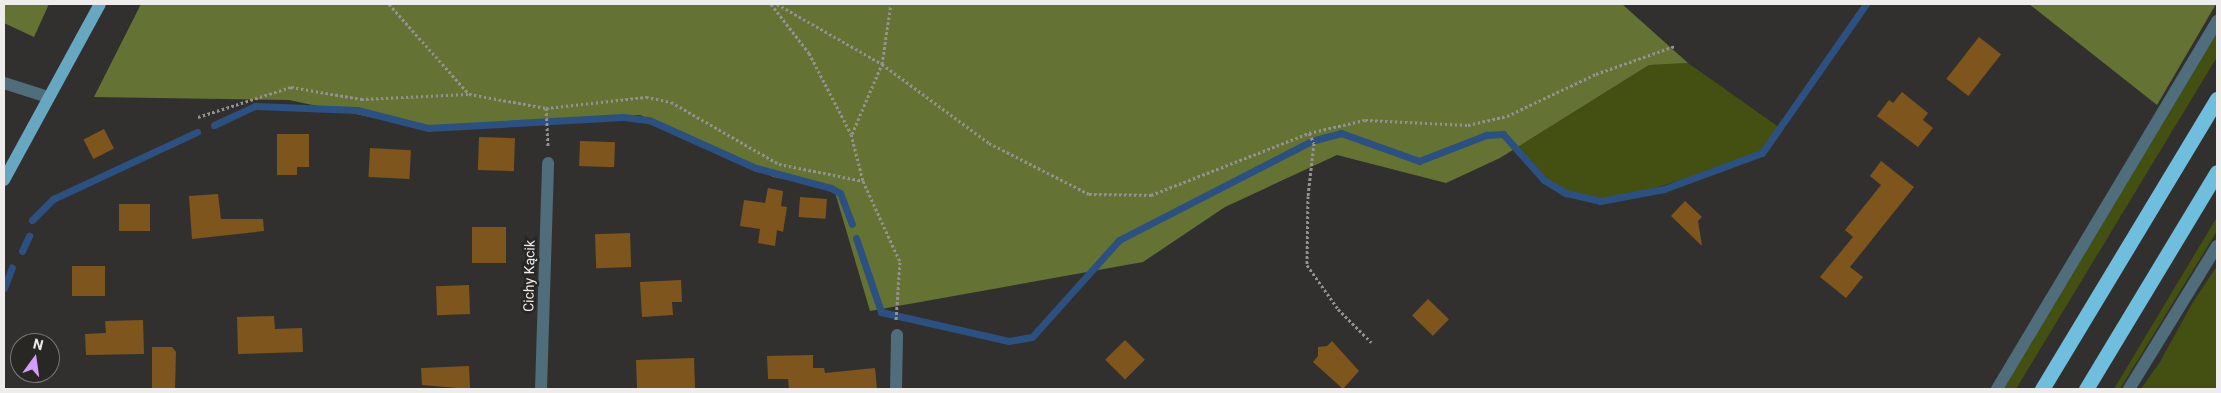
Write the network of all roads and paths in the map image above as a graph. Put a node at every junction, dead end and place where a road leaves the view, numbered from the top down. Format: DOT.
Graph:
graph roads {
  1 [pos="100,4"];
  2 [pos="389,4"];
  3 [pos="771,4"];
  4 [pos="777,4"];
  5 [pos="891,4"];
  6 [pos="2217,21"];
  7 [pos="1675,46"];
  8 [pos="882,64"];
  9 [pos="4,83"];
  10 [pos="469,94"];
  11 [pos="48,97"];
  12 [pos="2217,99"];
  13 [pos="547,109"];
  14 [pos="198,117"];
  15 [pos="548,131"];
  16 [pos="1309,133"];
  17 [pos="851,134"];
  18 [pos="548,164"];
  19 [pos="2217,172"];
  20 [pos="4,180"];
  21 [pos="863,181"];
  22 [pos="2217,246"];
  23 [pos="898,312"];
  24 [pos="897,335"];
  25 [pos="1371,342"];
  26 [pos="541,389"];
  27 [pos="896,389"];
  28 [pos="1997,389"];
  29 [pos="2042,389"];
  30 [pos="2086,389"];
  31 [pos="2129,389"];
  1 -- 11 [label="main road"];
  2 -- 10 [label="path"];
  3 -- 17 [label="path"];
  4 -- 8 [label="path"];
  5 -- 8 [label="path"];
  6 -- 28 [label="street"];
  7 -- 16 [label="path"];
  8 -- 16 [label="path"];
  8 -- 17 [label="path"];
  9 -- 11 [label="street"];
  10 -- 13 [label="path"];
  10 -- 14 [label="path"];
  11 -- 20 [label="main road"];
  12 -- 29 [label="highway"];
  13 -- 15 [label="path"];
  13 -- 21 [label="path"];
  16 -- 25 [label="path"];
  17 -- 21 [label="path"];
  18 -- 26 [label="street, Cichy Kącik"];
  19 -- 30 [label="highway"];
  21 -- 23 [label="path"];
  22 -- 31 [label="street"];
  24 -- 27 [label="street"];
}
